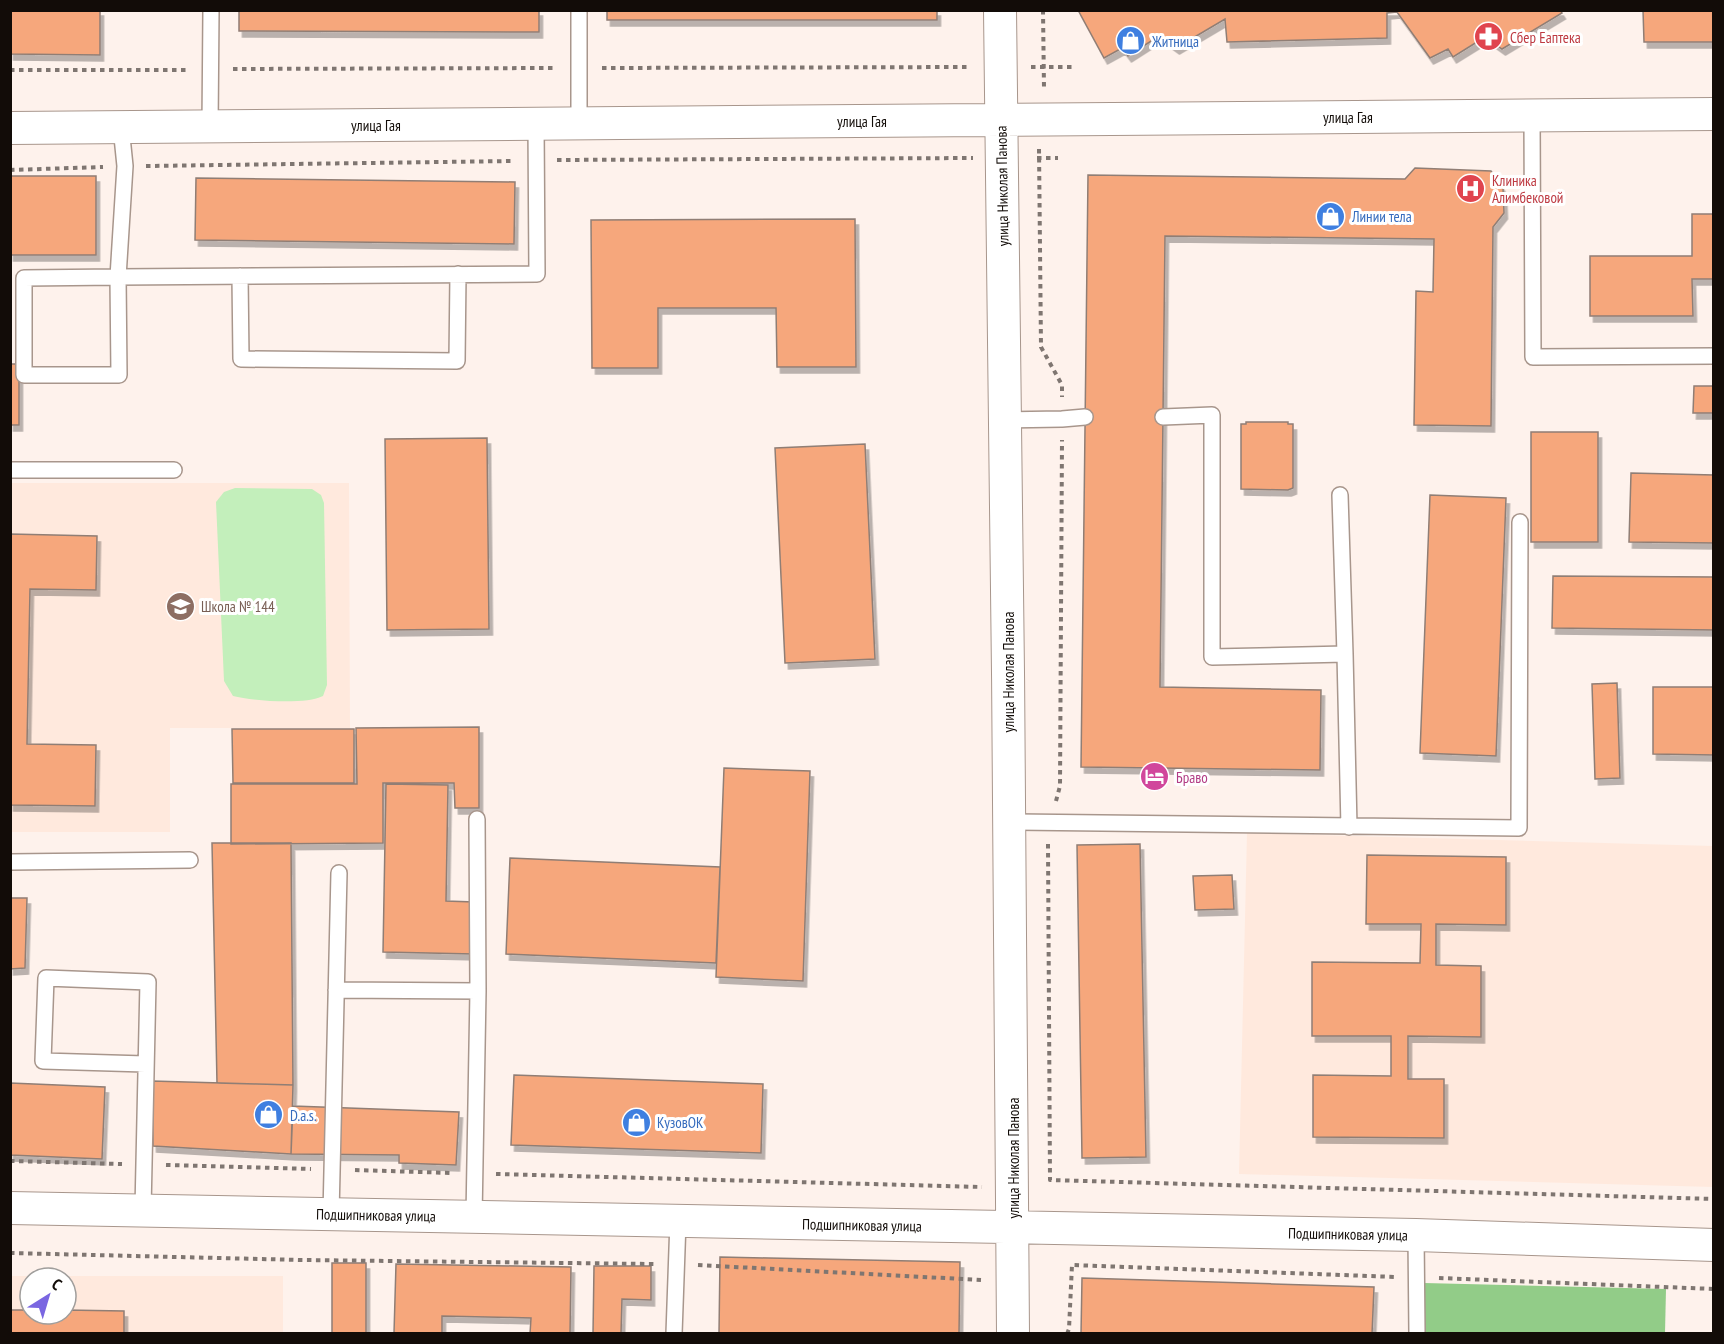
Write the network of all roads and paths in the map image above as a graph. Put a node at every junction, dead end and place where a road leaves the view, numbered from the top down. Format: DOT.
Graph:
graph roads {
  1 [pos="211,10"];
  2 [pos="579,10"];
  3 [pos="1000,10"];
  4 [pos="1043,10"];
  5 [pos="1000,67"];
  6 [pos="1044,67"];
  7 [pos="1074,67"];
  8 [pos="579,68"];
  9 [pos="10,70"];
  10 [pos="210,70"];
  11 [pos="1713,114"];
  12 [pos="1532,116"];
  13 [pos="1001,120"];
  14 [pos="1042,120"];
  15 [pos="579,123"];
  16 [pos="536,124"];
  17 [pos="210,126"];
  18 [pos="121,127"];
  19 [pos="10,128"];
  20 [pos="458,274"];
  21 [pos="240,276"];
  22 [pos="118,277"];
  23 [pos="1713,356"];
  24 [pos="1085,417"];
  25 [pos="1163,417"];
  26 [pos="1062,419"];
  27 [pos="1006,420"];
  28 [pos="10,470"];
  29 [pos="174,470"];
  30 [pos="1340,495"];
  31 [pos="1521,522"];
  32 [pos="1345,654"];
  33 [pos="477,819"];
  34 [pos="1009,822"];
  35 [pos="1051,823"];
  36 [pos="1349,827"];
  37 [pos="190,860"];
  38 [pos="10,862"];
  39 [pos="339,873"];
  40 [pos="336,990"];
  41 [pos="478,991"];
  42 [pos="145,1064"];
  43 [pos="1713,1199"];
  44 [pos="10,1208"];
  45 [pos="143,1209"];
  46 [pos="330,1214"];
  47 [pos="474,1217"];
  48 [pos="678,1221"];
  49 [pos="1013,1228"];
  50 [pos="1416,1235"];
  51 [pos="1713,1245"];
  52 [pos="10,1253"];
  53 [pos="676,1264"];
  54 [pos="1072,1265"];
  55 [pos="982,1280"];
  56 [pos="1069,1332"];
  57 [pos="674,1334"];
  58 [pos="1013,1334"];
  59 [pos="1417,1334"];
  1 -- 10 [label="lane"];
  2 -- 8 [label="lane"];
  3 -- 5 [label="street, улица Николая Панова"];
  4 -- 6 [label="path"];
  5 -- 6 [label="path"];
  5 -- 8 [label="path"];
  5 -- 13 [label="street, улица Николая Панова"];
  6 -- 7 [label="path"];
  6 -- 14 [label="path"];
  8 -- 10 [label="path"];
  8 -- 15 [label="lane"];
  9 -- 10 [label="path"];
  10 -- 17 [label="lane"];
  11 -- 12 [label="street, улица Гая"];
  12 -- 14 [label="street, улица Гая"];
  12 -- 23 [label="lane"];
  13 -- 14 [label="street, улица Гая"];
  13 -- 15 [label="street, улица Гая"];
  13 -- 27 [label="street, улица Николая Панова"];
  14 -- 26 [label="path"];
  15 -- 16 [label="street, улица Гая"];
  16 -- 17 [label="street, улица Гая"];
  16 -- 20 [label="lane"];
  17 -- 18 [label="street, улица Гая"];
  18 -- 19 [label="street, улица Гая"];
  18 -- 22 [label="lane"];
  20 -- 21 [label="lane"];
  20 -- 21 [label="lane"];
  21 -- 22 [label="lane"];
  22 -- 22 [label="lane"];
  24 -- 26 [label="lane"];
  25 -- 32 [label="lane"];
  26 -- 27 [label="lane"];
  26 -- 35 [label="path"];
  27 -- 34 [label="street, улица Николая Панова"];
  28 -- 29 [label="lane"];
  30 -- 32 [label="lane"];
  31 -- 36 [label="lane"];
  32 -- 36 [label="lane"];
  33 -- 41 [label="lane"];
  34 -- 35 [label="lane"];
  34 -- 49 [label="street, улица Николая Панова"];
  35 -- 36 [label="lane"];
  35 -- 43 [label="path"];
  37 -- 38 [label="lane"];
  39 -- 40 [label="lane"];
  40 -- 41 [label="lane"];
  40 -- 46 [label="lane"];
  41 -- 47 [label="lane"];
  42 -- 42 [label="lane"];
  42 -- 45 [label="lane"];
  44 -- 45 [label="street, Подшипниковая улица"];
  45 -- 46 [label="street, Подшипниковая улица"];
  46 -- 47 [label="street, Подшипниковая улица"];
  47 -- 48 [label="street, Подшипниковая улица"];
  48 -- 49 [label="street, Подшипниковая улица"];
  48 -- 53 [label="lane"];
  49 -- 50 [label="street, Подшипниковая улица"];
  49 -- 58 [label="street, улица Николая Панова"];
  50 -- 51 [label="street, Подшипниковая улица"];
  50 -- 59 [label="lane"];
  52 -- 53 [label="path"];
  53 -- 55 [label="path"];
  53 -- 57 [label="lane"];
  54 -- 56 [label="path"];
}
